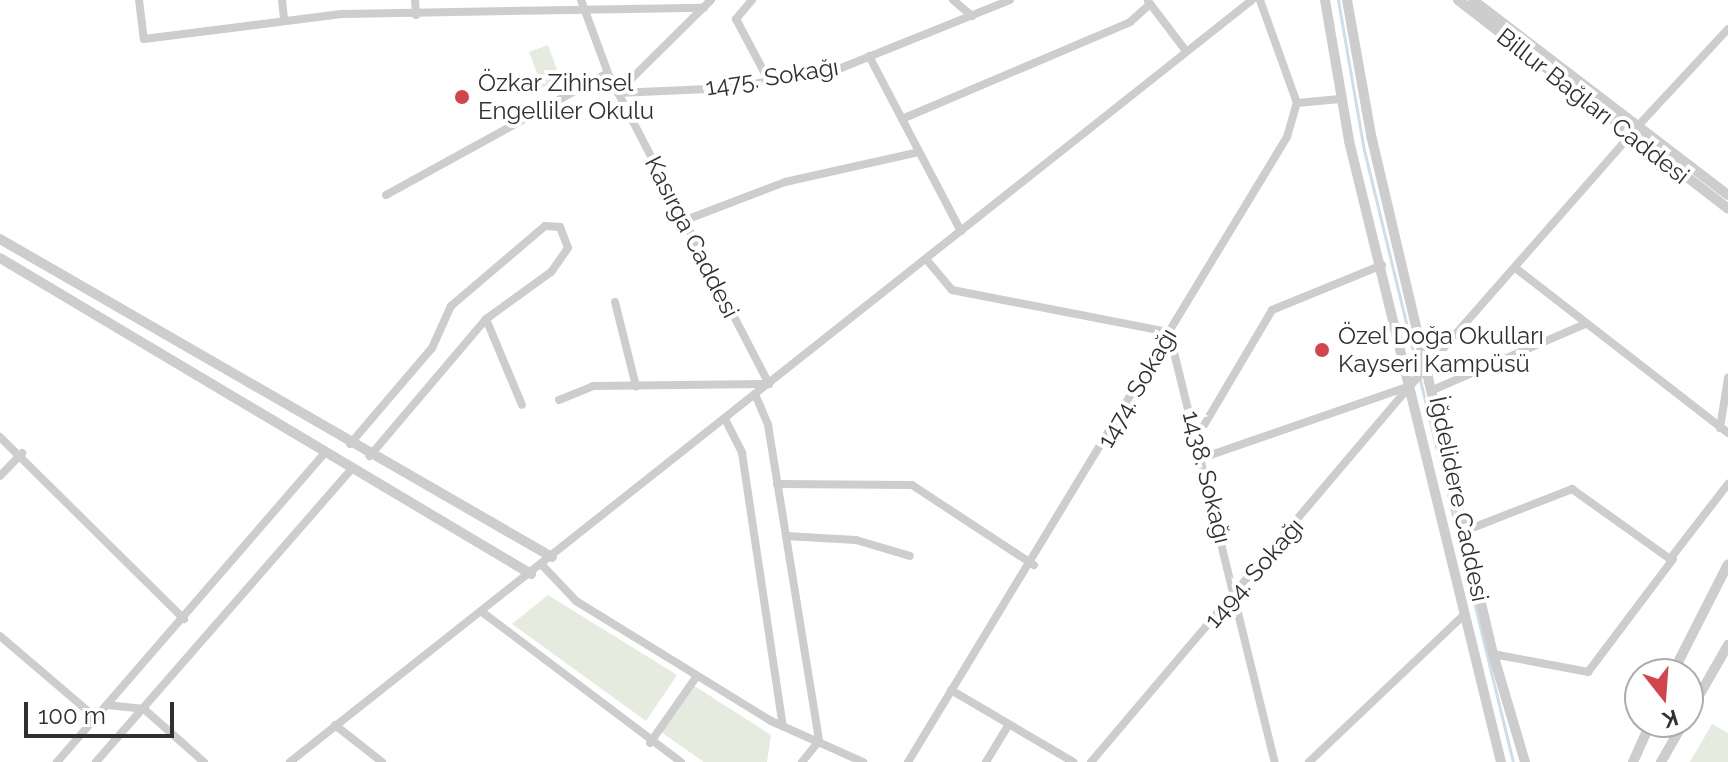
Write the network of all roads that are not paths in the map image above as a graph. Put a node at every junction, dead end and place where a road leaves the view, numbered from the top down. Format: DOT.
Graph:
graph roads {
  1 [pos="139,0"];
  2 [pos="282,0"];
  3 [pos="415,0"];
  4 [pos="711,0"];
  5 [pos="752,0"];
  6 [pos="953,0"];
  7 [pos="1010,0"];
  8 [pos="1252,0"];
  9 [pos="1260,0"];
  10 [pos="1324,0"];
  11 [pos="1347,0"];
  12 [pos="1459,0"];
  13 [pos="1473,0"];
  14 [pos="1148,2"];
  15 [pos="582,3"];
  16 [pos="704,8"];
  17 [pos="416,15"];
  18 [pos="972,16"];
  19 [pos="284,19"];
  20 [pos="1728,29"];
  21 [pos="1186,51"];
  22 [pos="869,56"];
  23 [pos="608,73"];
  24 [pos="769,81"];
  25 [pos="618,93"];
  26 [pos="1340,99"];
  27 [pos="1297,103"];
  28 [pos="902,119"];
  29 [pos="1633,132"];
  30 [pos="919,152"];
  31 [pos="386,195"];
  32 [pos="1728,195"];
  33 [pos="1728,209"];
  34 [pos="683,221"];
  35 [pos="961,231"];
  36 [pos="0,239"];
  37 [pos="0,258"];
  38 [pos="926,259"];
  39 [pos="1382,265"];
  40 [pos="1518,270"];
  41 [pos="615,302"];
  42 [pos="486,319"];
  43 [pos="1585,324"];
  44 [pos="1169,332"];
  45 [pos="1425,371"];
  46 [pos="1728,378"];
  47 [pos="769,384"];
  48 [pos="1412,385"];
  49 [pos="636,386"];
  50 [pos="1435,389"];
  51 [pos="755,394"];
  52 [pos="559,400"];
  53 [pos="522,405"];
  54 [pos="725,419"];
  55 [pos="1724,430"];
  56 [pos="1197,437"];
  57 [pos="1,440"];
  58 [pos="350,445"];
  59 [pos="22,453"];
  60 [pos="325,453"];
  61 [pos="370,456"];
  62 [pos="1202,458"];
  63 [pos="352,469"];
  64 [pos="0,476"];
  65 [pos="777,484"];
  66 [pos="1728,484"];
  67 [pos="1467,530"];
  68 [pos="786,536"];
  69 [pos="910,556"];
  70 [pos="552,557"];
  71 [pos="1673,559"];
  72 [pos="1728,564"];
  73 [pos="542,565"];
  74 [pos="1034,565"];
  75 [pos="531,574"];
  76 [pos="1236,593"];
  77 [pos="482,612"];
  78 [pos="1464,615"];
  79 [pos="184,619"];
  80 [pos="0,636"];
  81 [pos="1728,645"];
  82 [pos="1493,654"];
  83 [pos="1680,658"];
  84 [pos="697,676"];
  85 [pos="1704,687"];
  86 [pos="951,690"];
  87 [pos="107,705"];
  88 [pos="144,709"];
  89 [pos="96,718"];
  90 [pos="1009,724"];
  91 [pos="335,725"];
  92 [pos="783,726"];
  93 [pos="1644,738"];
  94 [pos="1675,738"];
  95 [pos="819,741"];
  96 [pos="650,743"];
  97 [pos="1635,758"];
  98 [pos="1096,761"];
  99 [pos="57,762"];
  100 [pos="96,762"];
  101 [pos="204,762"];
  102 [pos="290,762"];
  103 [pos="382,762"];
  104 [pos="681,762"];
  105 [pos="802,762"];
  106 [pos="863,762"];
  107 [pos="908,762"];
  108 [pos="986,762"];
  109 [pos="1073,762"];
  110 [pos="1275,762"];
  111 [pos="1309,762"];
  112 [pos="1501,762"];
  113 [pos="1525,762"];
  114 [pos="1625,762"];
  115 [pos="1661,762"];
  1 -- 19 [label="street"];
  2 -- 19 [label="street"];
  3 -- 17 [label="street"];
  4 -- 16 [label="street"];
  5 -- 24 [label="street"];
  6 -- 18 [label="street"];
  7 -- 18 [label="street, 1475. Sokağı"];
  8 -- 21 [label="street"];
  9 -- 27 [label="street"];
  10 -- 26 [label="street, İğdelidere Caddesi"];
  11 -- 45 [label="street, İğdelidere Caddesi"];
  12 -- 29 [label="street, Billur Bağları Caddesi"];
  13 -- 29 [label="street, Billur Bağları Caddesi"];
  14 -- 21 [label="street"];
  14 -- 28 [label="street"];
  15 -- 16 [label="street"];
  15 -- 17 [label="street"];
  15 -- 23 [label="street, Kasırga Caddesi"];
  16 -- 25 [label="street"];
  17 -- 19 [label="street"];
  18 -- 22 [label="street, 1475. Sokağı"];
  20 -- 29 [label="street"];
  21 -- 35 [label="street"];
  22 -- 24 [label="street, 1475. Sokağı"];
  22 -- 28 [label="street"];
  23 -- 25 [label="street, Kasırga Caddesi"];
  23 -- 31 [label="street"];
  24 -- 25 [label="street, 1475. Sokağı"];
  25 -- 34 [label="street, Kasırga Caddesi"];
  26 -- 27 [label="street"];
  26 -- 39 [label="street, İğdelidere Caddesi"];
  27 -- 44 [label="street, 1474. Sokağı"];
  28 -- 30 [label="street"];
  29 -- 32 [label="street, Billur Bağları Caddesi"];
  29 -- 33 [label="street, Billur Bağları Caddesi"];
  29 -- 40 [label="street"];
  30 -- 34 [label="street"];
  30 -- 35 [label="street"];
  34 -- 47 [label="street, Kasırga Caddesi"];
  35 -- 38 [label="street"];
  36 -- 58 [label="street"];
  37 -- 60 [label="street"];
  38 -- 44 [label="street"];
  38 -- 47 [label="street"];
  39 -- 48 [label="street, İğdelidere Caddesi"];
  39 -- 56 [label="street"];
  40 -- 43 [label="street"];
  40 -- 45 [label="street"];
  41 -- 49 [label="street"];
  42 -- 53 [label="street"];
  42 -- 58 [label="street"];
  42 -- 61 [label="street"];
  43 -- 50 [label="street"];
  43 -- 55 [label="street"];
  44 -- 56 [label="street, 1438. Sokağı"];
  44 -- 74 [label="street, 1474. Sokağı"];
  45 -- 48 [label="street, 1494. Sokağı"];
  45 -- 50 [label="street, İğdelidere Caddesi"];
  46 -- 55 [label="street"];
  47 -- 49 [label="street"];
  47 -- 51 [label="street"];
  48 -- 62 [label="street"];
  48 -- 76 [label="street, 1494. Sokağı"];
  48 -- 78 [label="street, İğdelidere Caddesi"];
  49 -- 52 [label="street"];
  50 -- 67 [label="street, İğdelidere Caddesi"];
  51 -- 54 [label="street"];
  51 -- 65 [label="street"];
  54 -- 70 [label="street"];
  54 -- 92 [label="street"];
  56 -- 62 [label="street, 1438. Sokağı"];
  57 -- 59 [label="street"];
  58 -- 61 [label="street"];
  59 -- 64 [label="street"];
  59 -- 79 [label="street"];
  60 -- 63 [label="street"];
  60 -- 79 [label="street"];
  61 -- 70 [label="street"];
  62 -- 76 [label="street, 1438. Sokağı"];
  63 -- 75 [label="street"];
  63 -- 88 [label="street"];
  65 -- 68 [label="street"];
  65 -- 74 [label="street"];
  66 -- 71 [label="street"];
  67 -- 71 [label="street"];
  67 -- 82 [label="street, İğdelidere Caddesi"];
  68 -- 69 [label="street"];
  68 -- 95 [label="street"];
  70 -- 73 [label="street"];
  71 -- 82 [label="street"];
  72 -- 83 [label="street"];
  73 -- 75 [label="street"];
  73 -- 84 [label="street"];
  74 -- 86 [label="street, 1474. Sokağı"];
  75 -- 77 [label="street"];
  76 -- 98 [label="street, 1494. Sokağı"];
  76 -- 110 [label="street, 1438. Sokağı"];
  77 -- 91 [label="street"];
  77 -- 96 [label="street"];
  78 -- 111 [label="street"];
  78 -- 112 [label="street, İğdelidere Caddesi"];
  79 -- 87 [label="street"];
  80 -- 89 [label="street"];
  81 -- 85 [label="street"];
  82 -- 113 [label="street, İğdelidere Caddesi"];
  84 -- 92 [label="street"];
  84 -- 96 [label="street"];
  86 -- 90 [label="street"];
  86 -- 107 [label="street, 1474. Sokağı"];
  87 -- 88 [label="street"];
  87 -- 89 [label="street"];
  88 -- 100 [label="street"];
  88 -- 101 [label="street"];
  89 -- 99 [label="street"];
  90 -- 108 [label="street"];
  90 -- 109 [label="street"];
  91 -- 102 [label="street"];
  91 -- 103 [label="street"];
  92 -- 95 [label="street"];
  93 -- 97 [label="street"];
  94 -- 115 [label="street"];
  95 -- 105 [label="street"];
  95 -- 106 [label="street"];
  96 -- 104 [label="street"];
  97 -- 114 [label="street"];
}
